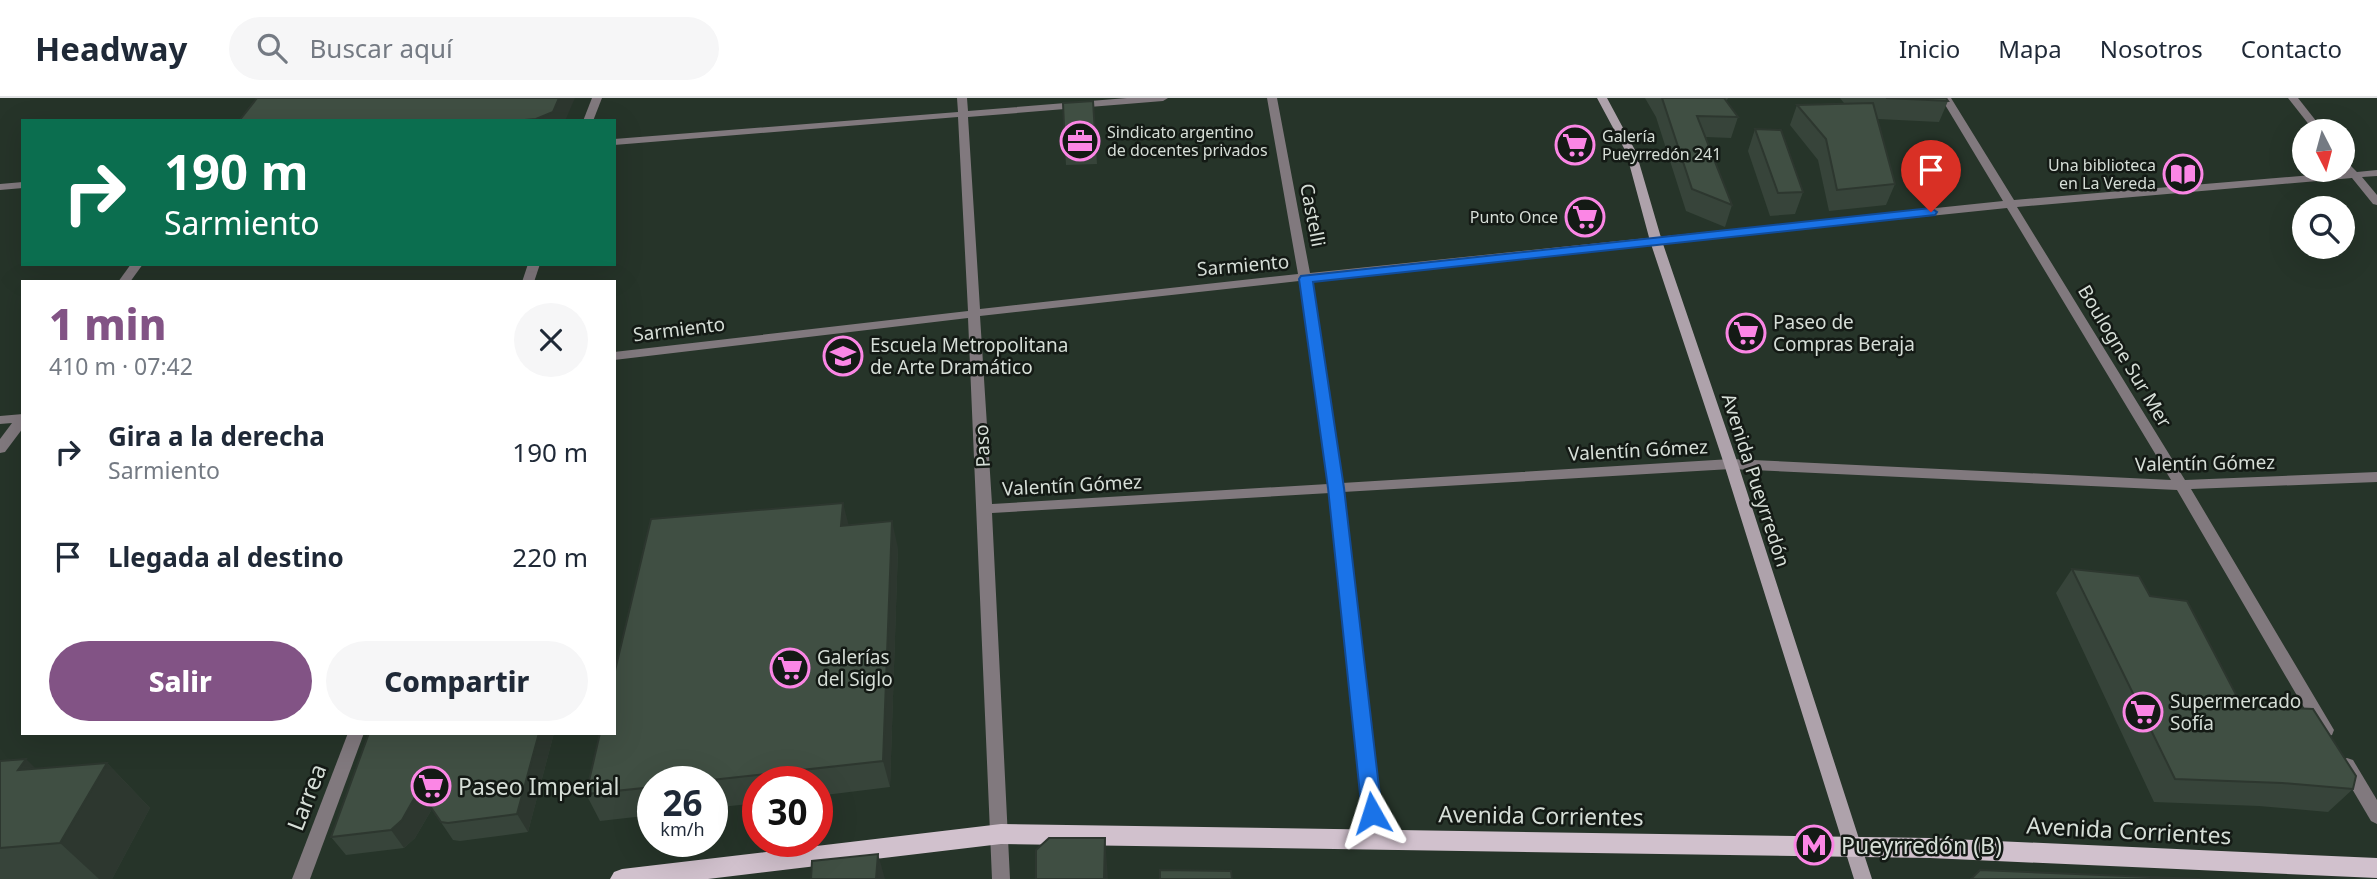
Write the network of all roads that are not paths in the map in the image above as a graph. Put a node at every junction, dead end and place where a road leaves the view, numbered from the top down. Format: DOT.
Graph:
graph roads {
  1 [pos="597,98"];
  2 [pos="962,98"];
  3 [pos="1163,98"];
  4 [pos="1272,98"];
  5 [pos="1602,98"];
  6 [pos="1946,98"];
  7 [pos="2293,98"];
  8 [pos="963,115"];
  9 [pos="590,119"];
  10 [pos="2310,119"];
  11 [pos="616,142"];
  12 [pos="2377,173"];
  13 [pos="2356,175"];
  14 [pos="2356,177"];
  15 [pos="2292,180"];
  16 [pos="21,185"];
  17 [pos="0,187"];
  18 [pos="2377,202"];
  19 [pos="2010,204"];
  20 [pos="1656,241"];
  21 [pos="1306,279"];
  22 [pos="974,313"];
  23 [pos="616,356"];
  24 [pos="21,418"];
  25 [pos="0,420"];
  26 [pos="21,421"];
  27 [pos="0,449"];
  28 [pos="1731,464"];
  29 [pos="2377,477"];
  30 [pos="2181,485"];
  31 [pos="1336,488"];
  32 [pos="985,509"];
  33 [pos="355,735"];
  34 [pos="2377,816"];
  35 [pos="1001,834"];
  36 [pos="1375,840"];
  37 [pos="1853,846"];
  38 [pos="2377,868"];
  39 [pos="301,879"];
  40 [pos="622,879"];
  41 [pos="1001,879"];
  42 [pos="1863,879"];
  1 -- 9 [label="street"];
  2 -- 8 [label="street, Paso"];
  3 -- 8 [label="street"];
  4 -- 21 [label="street, Castelli"];
  5 -- 20 [label="main road, Avenida Pueyrredón"];
  6 -- 19 [label="street, Boulogne Sur Mer"];
  7 -- 10 [label="street"];
  8 -- 11 [label="street"];
  8 -- 22 [label="street, Paso"];
  12 -- 13 [label="street, Sarmiento"];
  14 -- 18 [label="street"];
  15 -- 19 [label="street, Sarmiento"];
  16 -- 17 [label="street"];
  19 -- 20 [label="street, Sarmiento"];
  19 -- 30 [label="street, Boulogne Sur Mer"];
  20 -- 21 [label="street, Sarmiento"];
  20 -- 28 [label="main road, Avenida Pueyrredón"];
  21 -- 22 [label="street, Sarmiento"];
  21 -- 31 [label="street, Castelli"];
  22 -- 23 [label="street, Sarmiento"];
  22 -- 32 [label="street, Paso"];
  24 -- 25 [label="street"];
  26 -- 27 [label="street"];
  28 -- 30 [label="street, Valentín Gómez"];
  28 -- 31 [label="street, Valentín Gómez"];
  28 -- 37 [label="main road, Avenida Pueyrredón"];
  29 -- 30 [label="street, Valentín Gómez"];
  30 -- 34 [label="street, Boulogne Sur Mer"];
  31 -- 32 [label="street, Valentín Gómez"];
  31 -- 36 [label="street, Castelli"];
  32 -- 35 [label="street, Paso"];
  33 -- 39 [label="street, Larrea"];
  35 -- 36 [label="main road, Avenida Corrientes"];
  35 -- 40 [label="main road, Avenida Corrientes"];
  35 -- 41 [label="street, Paso"];
  36 -- 37 [label="main road, Avenida Corrientes"];
  37 -- 38 [label="main road, Avenida Corrientes"];
  37 -- 42 [label="main road, Avenida Pueyrredón"];
}
